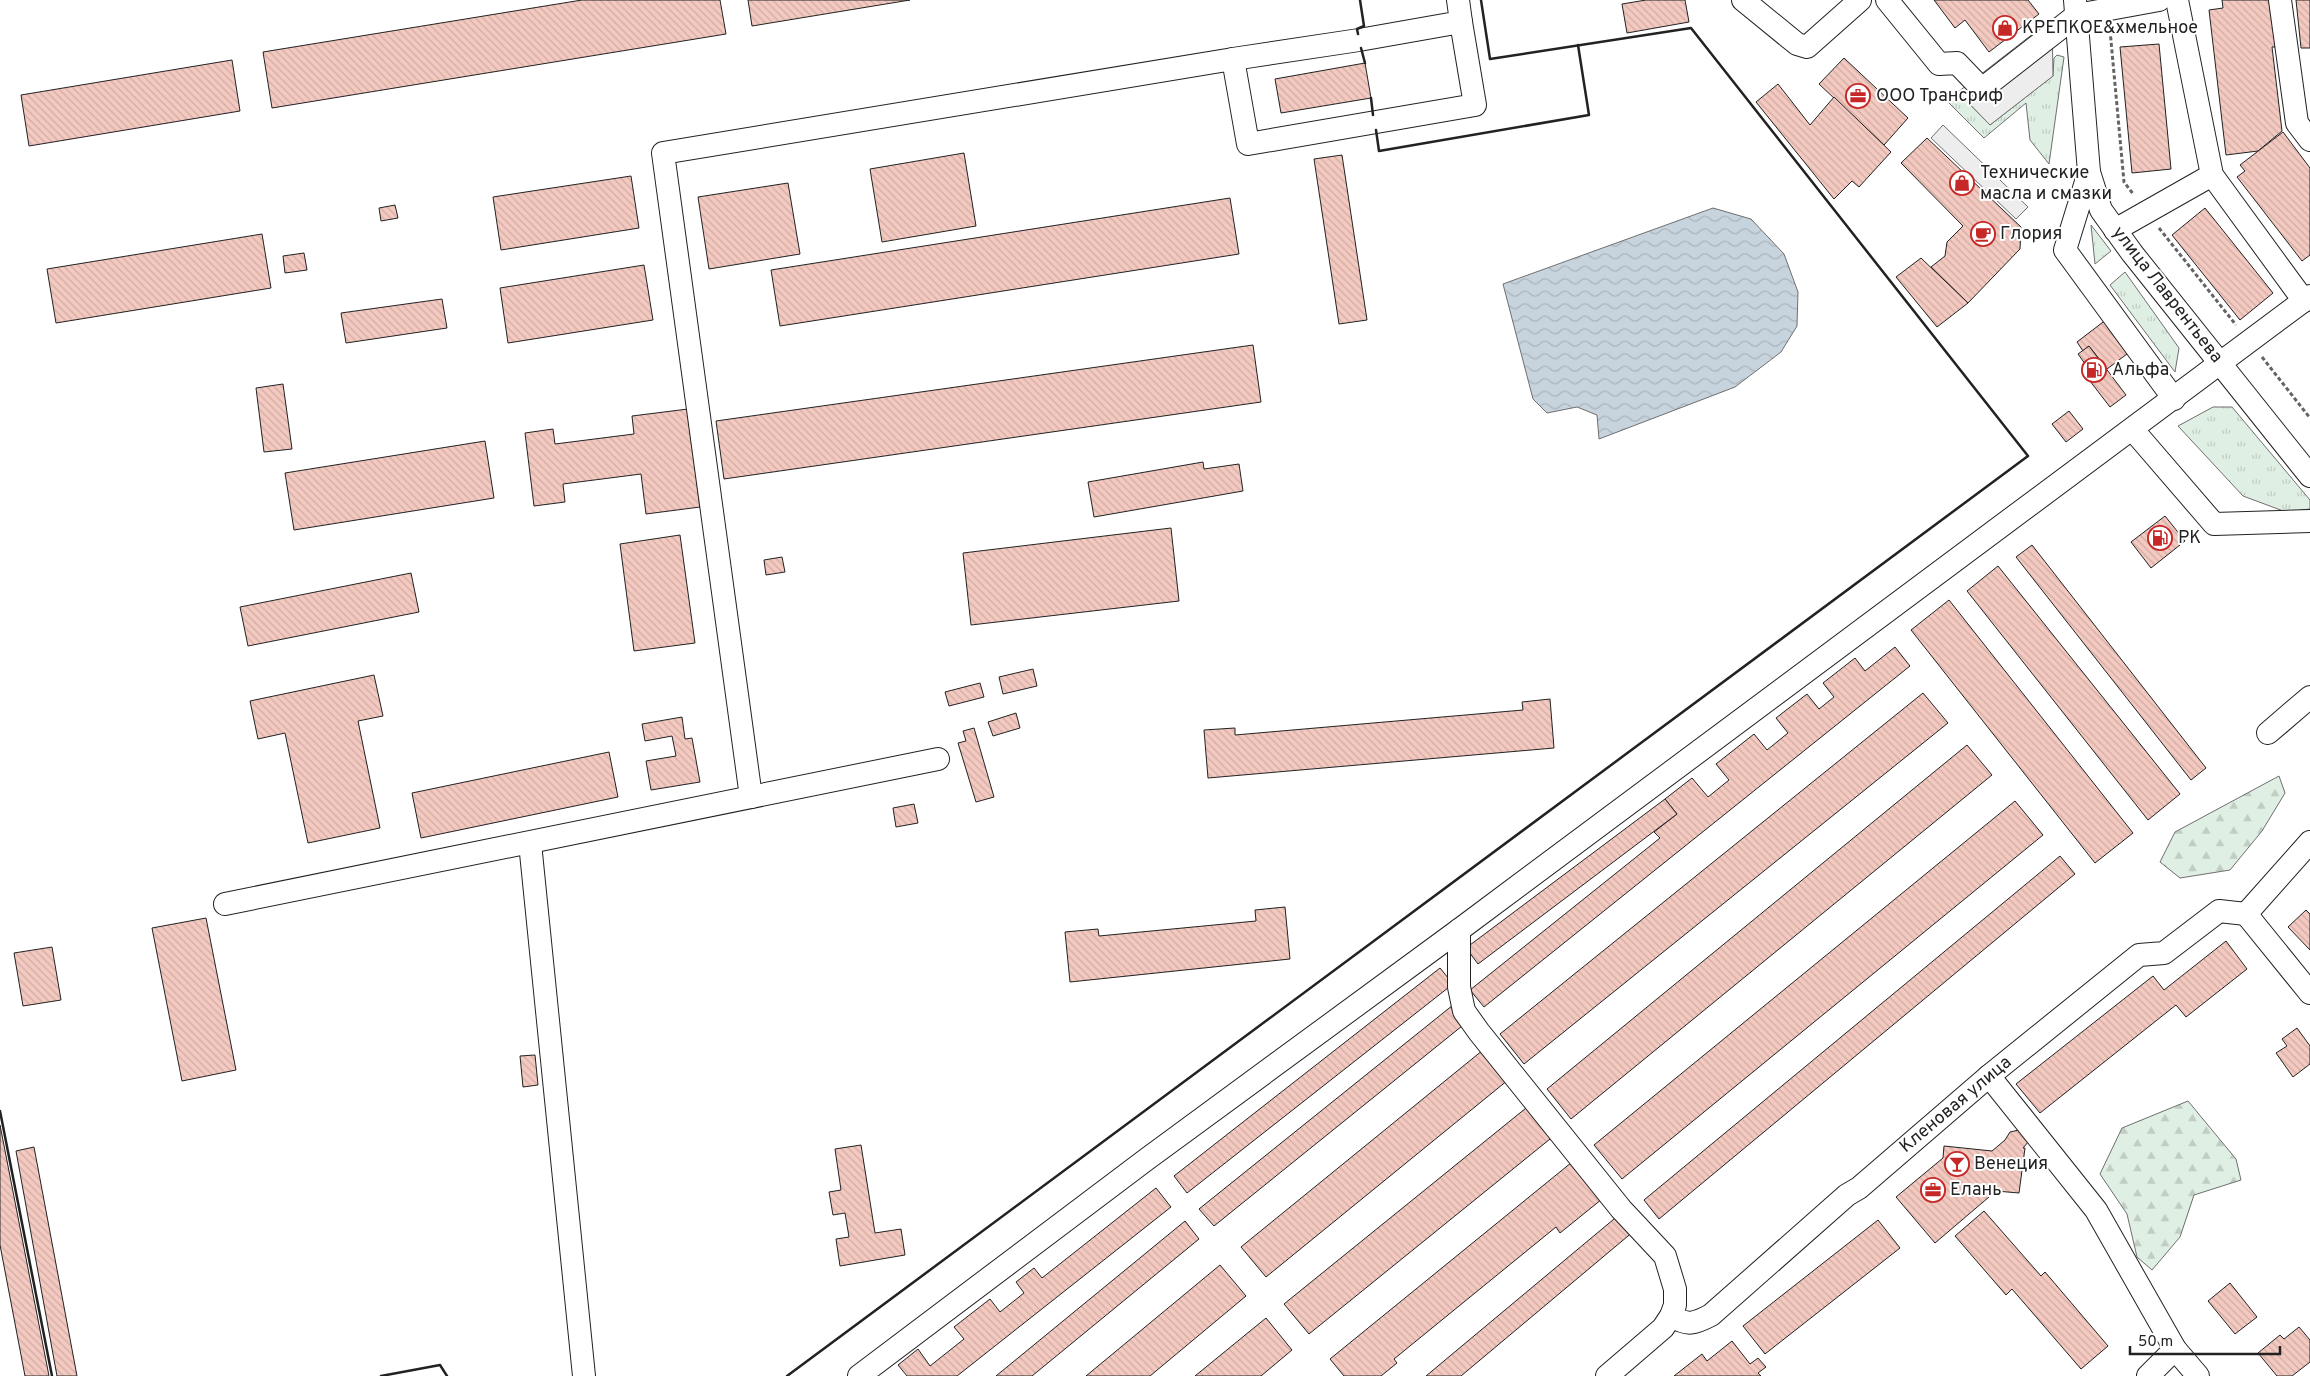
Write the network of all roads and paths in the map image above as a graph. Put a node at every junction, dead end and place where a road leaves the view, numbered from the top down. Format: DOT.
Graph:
graph roads {
  1 [pos="1743,0"];
  2 [pos="1860,0"];
  3 [pos="1887,0"];
  4 [pos="2159,0"];
  5 [pos="2177,0"];
  6 [pos="2280,0"];
  7 [pos="2076,7"];
  8 [pos="2108,9"];
  9 [pos="1460,11"];
  10 [pos="1234,59"];
  11 [pos="2310,140"];
  12 [pos="2089,172"];
  13 [pos="2212,175"];
  14 [pos="2147,212"];
  15 [pos="2115,230"];
  16 [pos="2307,299"];
  17 [pos="2250,342"];
  18 [pos="2220,364"];
  19 [pos="2174,399"];
  20 [pos="2310,418"];
  21 [pos="2133,430"];
  22 [pos="2310,476"];
  23 [pos="2310,521"];
  24 [pos="2310,698"];
  25 [pos="2268,733"];
  26 [pos="938,759"];
  27 [pos="751,798"];
  28 [pos="2310,842"];
  29 [pos="530,843"];
  30 [pos="225,904"];
  31 [pos="2246,914"];
  32 [pos="1459,930"];
  33 [pos="2310,993"];
  34 [pos="1989,1076"];
  35 [pos="1671,1316"];
  36 [pos="2175,1349"];
  37 [pos="584,1376"];
  38 [pos="859,1376"];
  39 [pos="1607,1376"];
  40 [pos="2148,1376"];
  41 [pos="2198,1376"];
  1 -- 2 [label="street"];
  3 -- 7 [label="street"];
  4 -- 8 [label="street"];
  5 -- 13 [label="street"];
  6 -- 11 [label="street"];
  7 -- 8 [label="street"];
  7 -- 12 [label="street, улица Лаврентьева"];
  8 -- 14 [label="path"];
  9 -- 10 [label="street"];
  9 -- 10 [label="street"];
  10 -- 27 [label="street"];
  12 -- 15 [label="street, улица Лаврентьева"];
  12 -- 19 [label="street"];
  13 -- 14 [label="street"];
  13 -- 16 [label="street"];
  14 -- 15 [label="street"];
  14 -- 17 [label="path"];
  15 -- 18 [label="street, улица Лаврентьева"];
  16 -- 17 [label="street"];
  17 -- 18 [label="street"];
  17 -- 20 [label="path"];
  18 -- 19 [label="street"];
  18 -- 22 [label="street, улица Лаврентьева"];
  19 -- 21 [label="street"];
  21 -- 23 [label="street"];
  21 -- 32 [label="street"];
  24 -- 25 [label="street"];
  26 -- 27 [label="street"];
  27 -- 29 [label="street"];
  28 -- 31 [label="street"];
  29 -- 30 [label="street"];
  29 -- 37 [label="street"];
  31 -- 33 [label="street"];
  31 -- 34 [label="street, Кленовая улица"];
  32 -- 35 [label="street"];
  32 -- 38 [label="street"];
  34 -- 35 [label="street, Кленовая улица"];
  34 -- 36 [label="street"];
  35 -- 39 [label="street"];
  36 -- 40 [label="street"];
  36 -- 41 [label="street"];
}
